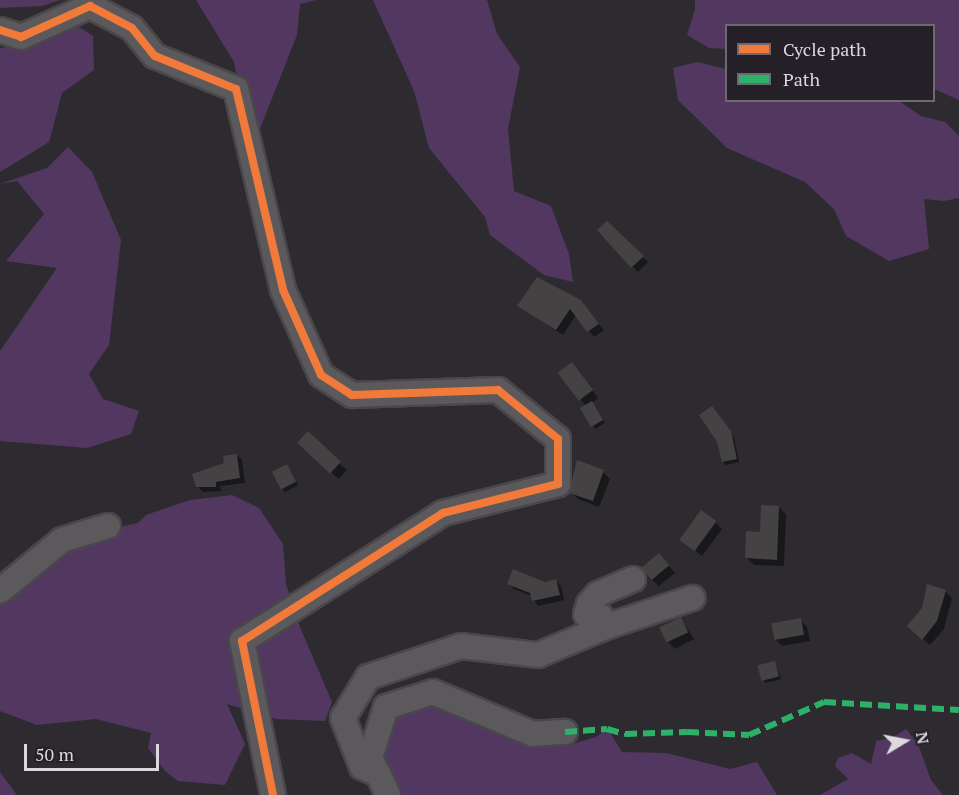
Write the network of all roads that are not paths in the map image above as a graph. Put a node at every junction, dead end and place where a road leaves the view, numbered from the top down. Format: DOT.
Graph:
graph roads {
  1 [pos="0,30"];
  2 [pos="108,526"];
  3 [pos="633,579"];
  4 [pos="0,591"];
  5 [pos="692,598"];
  6 [pos="608,626"];
  7 [pos="565,732"];
  8 [pos="383,784"];
  9 [pos="273,795"];
  1 -- 9 [label="street"];
  2 -- 4 [label="street"];
  3 -- 6 [label="street"];
  5 -- 6 [label="street"];
  6 -- 8 [label="street"];
  7 -- 8 [label="street"];
}
